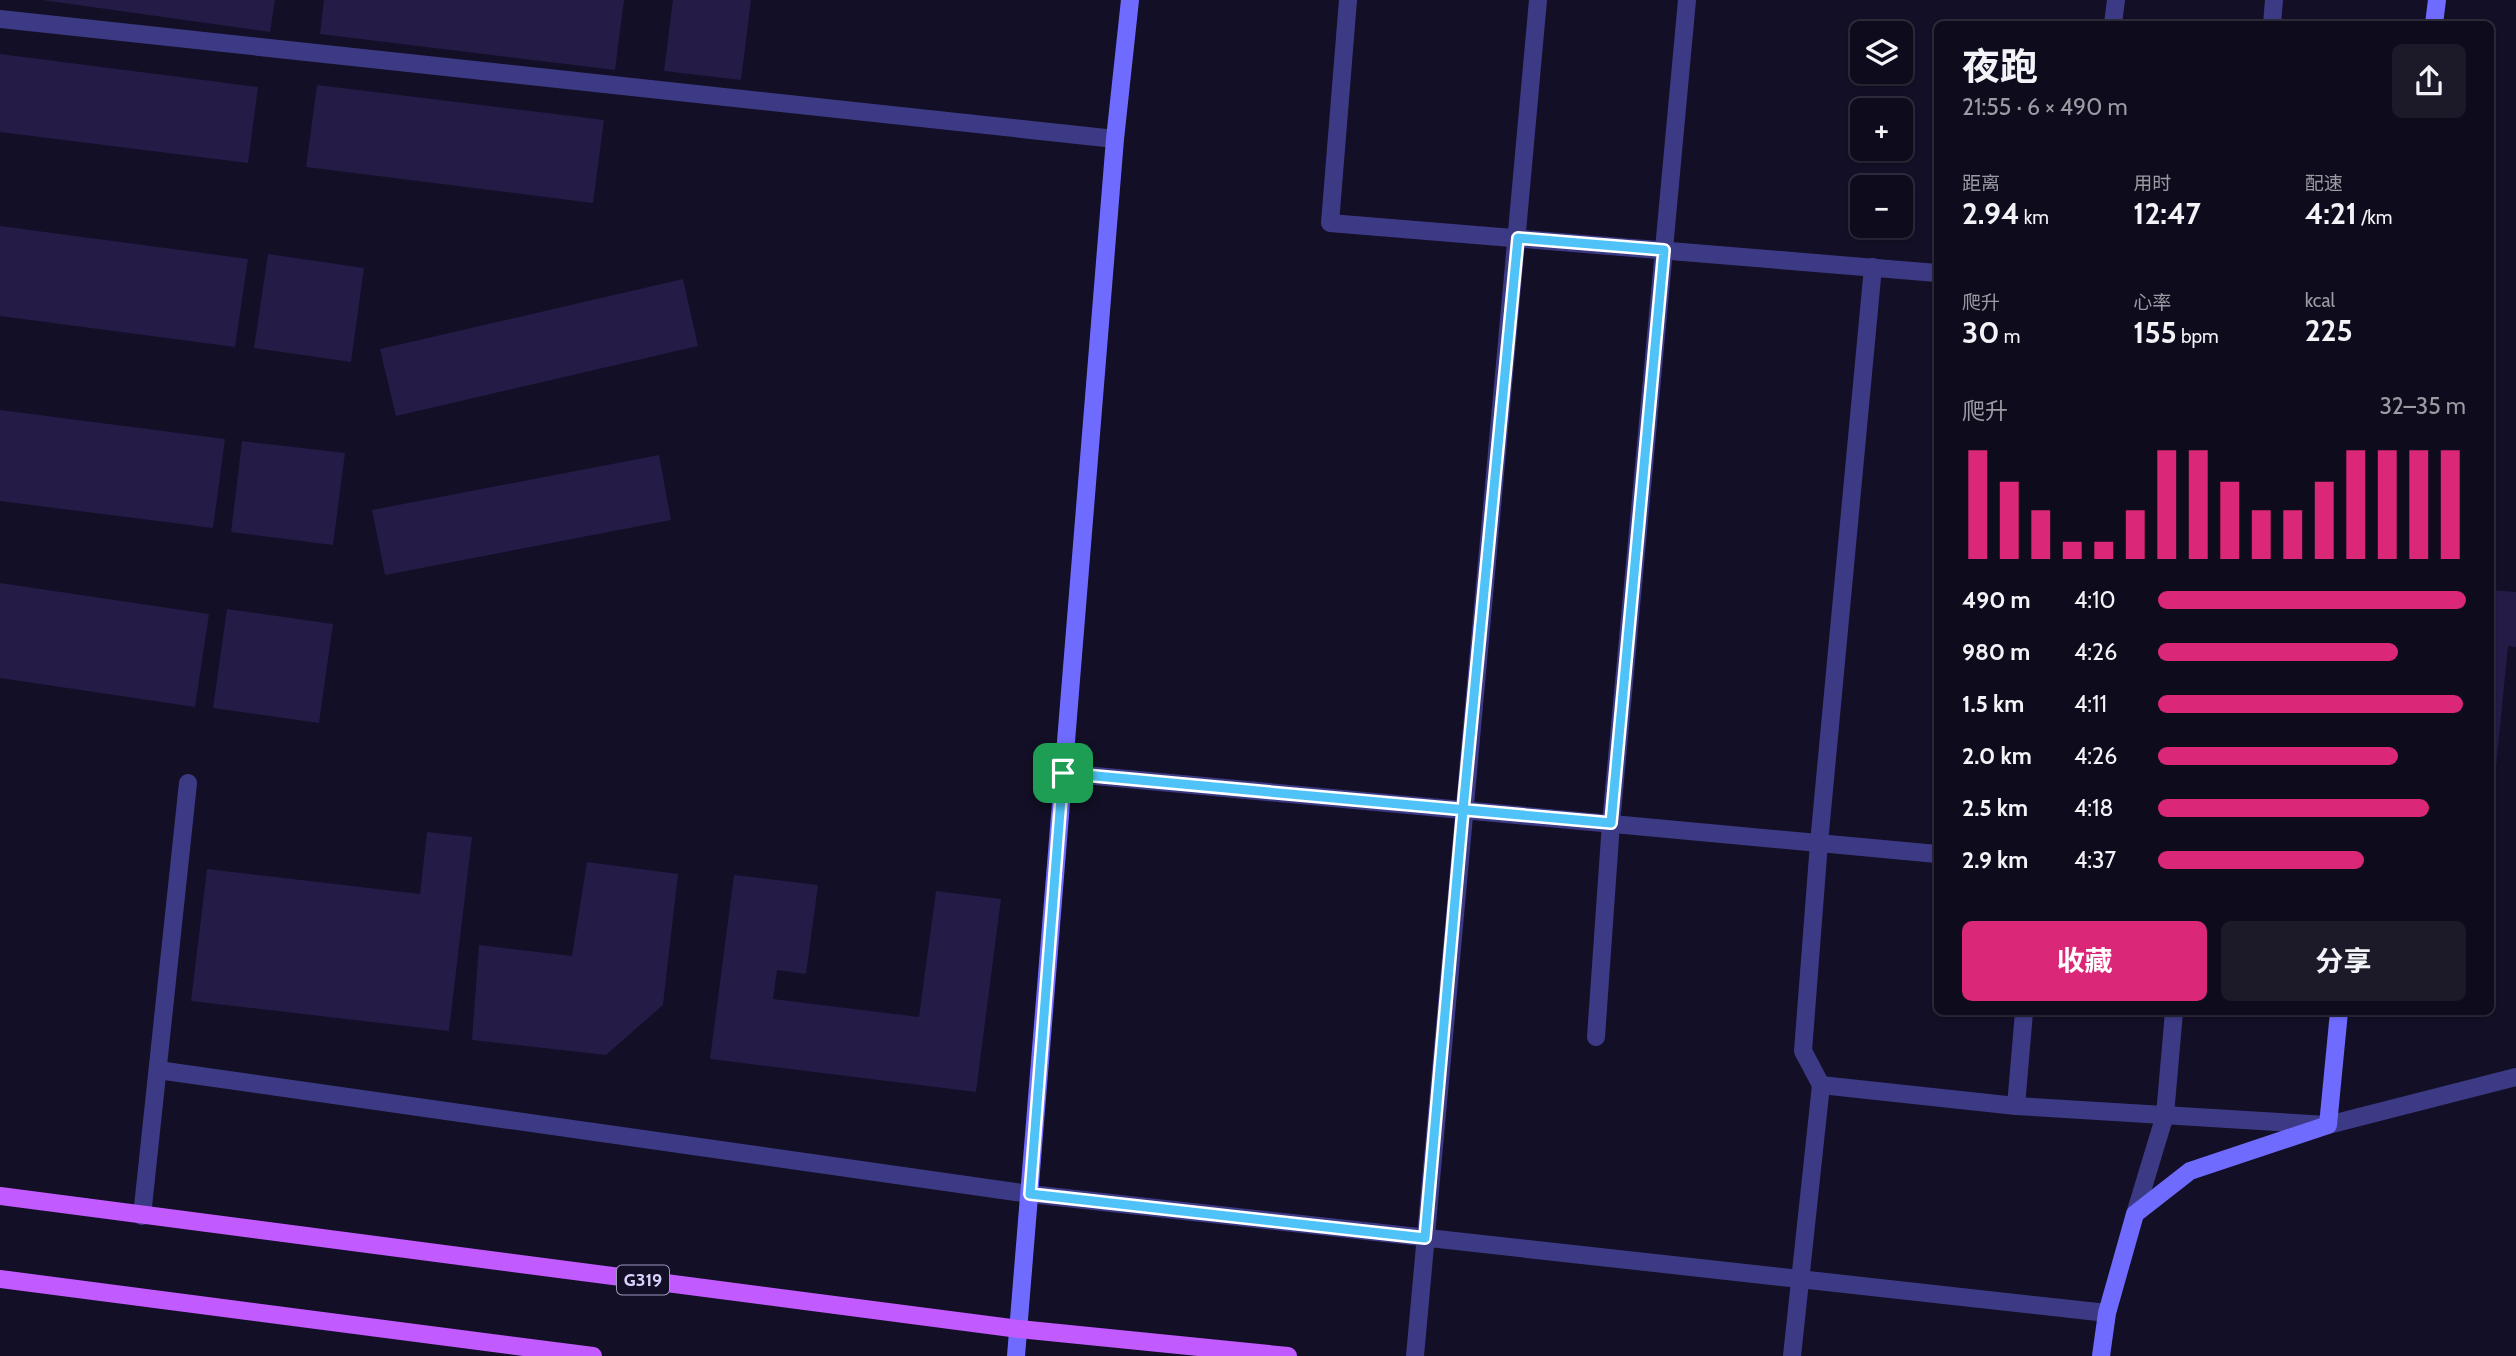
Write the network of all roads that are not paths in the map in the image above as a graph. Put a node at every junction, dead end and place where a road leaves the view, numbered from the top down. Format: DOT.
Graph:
graph roads {
  1 [pos="1130,0"];
  2 [pos="1349,0"];
  3 [pos="1538,0"];
  4 [pos="1687,0"];
  5 [pos="2116,0"];
  6 [pos="2274,0"];
  7 [pos="2437,0"];
  8 [pos="0,19"];
  9 [pos="2113,21"];
  10 [pos="2272,21"];
  11 [pos="2434,21"];
  12 [pos="1115,139"];
  13 [pos="1518,238"];
  14 [pos="1664,250"];
  15 [pos="1873,267"];
  16 [pos="1934,273"];
  17 [pos="1063,773"];
  18 [pos="188,783"];
  19 [pos="1463,810"];
  20 [pos="1611,823"];
  21 [pos="1819,843"];
  22 [pos="1934,854"];
  23 [pos="2024,1015"];
  24 [pos="2174,1015"];
  25 [pos="2339,1015"];
  26 [pos="1596,1037"];
  27 [pos="158,1070"];
  28 [pos="2516,1077"];
  29 [pos="1821,1085"];
  30 [pos="2016,1105"];
  31 [pos="2165,1115"];
  32 [pos="2328,1125"];
  33 [pos="1030,1194"];
  34 [pos="0,1196"];
  35 [pos="2135,1214"];
  36 [pos="142,1216"];
  37 [pos="1425,1238"];
  38 [pos="0,1279"];
  39 [pos="1799,1279"];
  40 [pos="2107,1313"];
  41 [pos="1019,1329"];
  42 [pos="561,1354"];
  43 [pos="593,1356"];
  44 [pos="1016,1356"];
  45 [pos="1288,1356"];
  46 [pos="1415,1356"];
  47 [pos="1792,1356"];
  48 [pos="2101,1356"];
  1 -- 12 [label="street"];
  2 -- 13 [label="street"];
  3 -- 13 [label="street"];
  4 -- 14 [label="street"];
  5 -- 9 [label="street"];
  6 -- 10 [label="street"];
  7 -- 11 [label="street"];
  8 -- 12 [label="street"];
  12 -- 17 [label="street"];
  13 -- 14 [label="street"];
  13 -- 19 [label="street"];
  14 -- 15 [label="street"];
  14 -- 20 [label="street"];
  15 -- 16 [label="street"];
  15 -- 21 [label="street"];
  17 -- 19 [label="street"];
  17 -- 33 [label="street"];
  18 -- 27 [label="street"];
  19 -- 20 [label="street"];
  19 -- 37 [label="street"];
  20 -- 21 [label="street"];
  20 -- 26 [label="street"];
  21 -- 22 [label="street"];
  21 -- 29 [label="street"];
  23 -- 30 [label="street"];
  24 -- 31 [label="street"];
  25 -- 32 [label="street"];
  27 -- 33 [label="street"];
  27 -- 36 [label="street"];
  28 -- 32 [label="street"];
  29 -- 30 [label="street"];
  29 -- 39 [label="street"];
  30 -- 31 [label="street"];
  31 -- 32 [label="street"];
  31 -- 35 [label="street"];
  32 -- 35 [label="street"];
  33 -- 37 [label="street"];
  33 -- 41 [label="street"];
  34 -- 36 [label="main road, G319"];
  35 -- 40 [label="street"];
  36 -- 41 [label="main road, G319"];
  37 -- 39 [label="street"];
  37 -- 46 [label="street"];
  38 -- 42 [label="main road"];
  39 -- 40 [label="street"];
  39 -- 47 [label="street"];
  40 -- 48 [label="street"];
  41 -- 44 [label="street"];
  41 -- 45 [label="main road, G319"];
  42 -- 43 [label="main road"];
}
